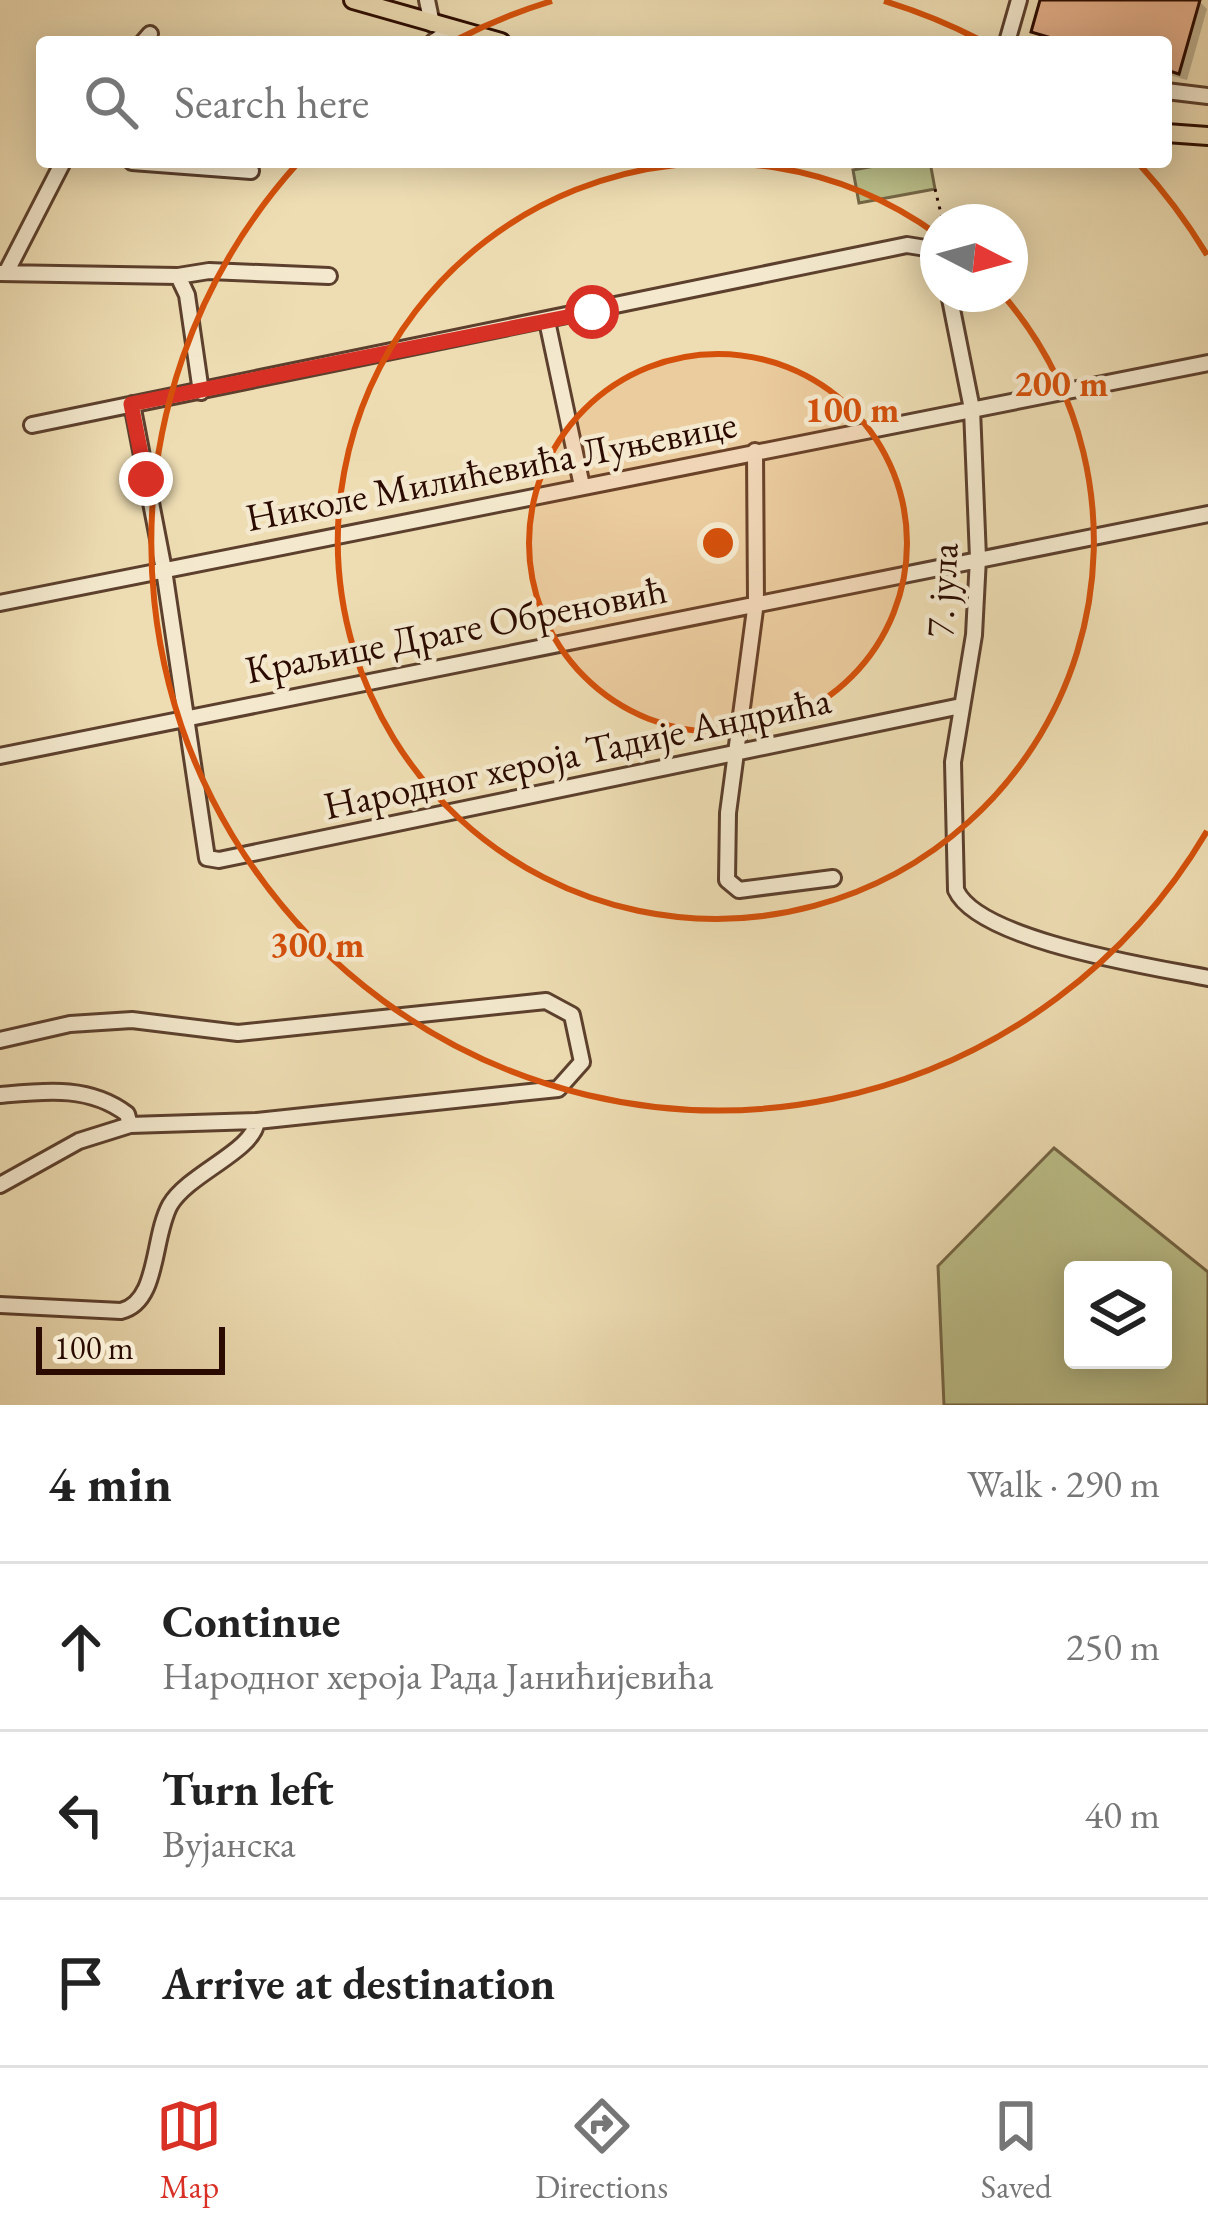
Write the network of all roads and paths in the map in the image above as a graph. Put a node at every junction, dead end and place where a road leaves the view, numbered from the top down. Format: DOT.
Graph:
graph roads {
  1 [pos="353,0"];
  2 [pos="427,0"];
  3 [pos="1019,0"];
  4 [pos="432,33"];
  5 [pos="476,36"];
  6 [pos="1009,36"];
  7 [pos="1172,93"];
  8 [pos="1208,96"];
  9 [pos="1172,133"];
  10 [pos="1208,136"];
  11 [pos="60,168"];
  12 [pos="211,168"];
  13 [pos="250,171"];
  14 [pos="935,189"];
  15 [pos="939,204"];
  16 [pos="920,246"];
  17 [pos="3,273"];
  18 [pos="178,276"];
  19 [pos="329,276"];
  20 [pos="953,312"];
  21 [pos="547,321"];
  22 [pos="1208,363"];
  23 [pos="201,392"];
  24 [pos="131,404"];
  25 [pos="973,409"];
  26 [pos="32,425"];
  27 [pos="755,451"];
  28 [pos="582,486"];
  29 [pos="1208,514"];
  30 [pos="978,558"];
  31 [pos="164,570"];
  32 [pos="756,602"];
  33 [pos="0,603"];
  34 [pos="961,706"];
  35 [pos="186,718"];
  36 [pos="734,753"];
  37 [pos="0,756"];
  38 [pos="833,878"];
  39 [pos="1208,978"];
  40 [pos="0,1040"];
  41 [pos="0,1095"];
  42 [pos="257,1120"];
  43 [pos="130,1125"];
  44 [pos="0,1185"];
  45 [pos="0,1305"];
  1 -- 4 [label="main road"];
  2 -- 4 [label="street"];
  3 -- 6 [label="street"];
  4 -- 5 [label="main road"];
  7 -- 8 [label="street"];
  9 -- 10 [label="main road"];
  11 -- 17 [label="street"];
  12 -- 13 [label="street"];
  14 -- 15 [label="path"];
  16 -- 21 [label="street"];
  17 -- 18 [label="street"];
  18 -- 19 [label="street"];
  18 -- 23 [label="street"];
  20 -- 25 [label="street, 7. јула"];
  21 -- 23 [label="street"];
  21 -- 28 [label="street"];
  22 -- 25 [label="street, Николе Милићевића Луњевице"];
  23 -- 24 [label="street"];
  24 -- 26 [label="street"];
  24 -- 31 [label="street"];
  25 -- 27 [label="street, Николе Милићевића Луњевице"];
  25 -- 30 [label="street, 7. јула"];
  27 -- 28 [label="street, Николе Милићевића Луњевице"];
  27 -- 32 [label="street"];
  28 -- 31 [label="street, Николе Милићевића Луњевице"];
  29 -- 30 [label="street, Краљице Драге Обреновић"];
  30 -- 32 [label="street, Краљице Драге Обреновић"];
  30 -- 34 [label="street, 7. јула"];
  31 -- 33 [label="street, Николе Милићевића Луњевице"];
  31 -- 35 [label="street"];
  32 -- 35 [label="street, Краљице Драге Обреновић"];
  32 -- 36 [label="street"];
  34 -- 36 [label="street, Народног хероја Тадије Андрића"];
  34 -- 39 [label="street, 7. јула"];
  35 -- 36 [label="street, Народног хероја Тадије Андрића"];
  35 -- 37 [label="street, Краљице Драге Обреновић"];
  36 -- 38 [label="street"];
  40 -- 42 [label="street"];
  41 -- 43 [label="street"];
  42 -- 43 [label="street"];
  42 -- 45 [label="street"];
  43 -- 44 [label="street"];
}
